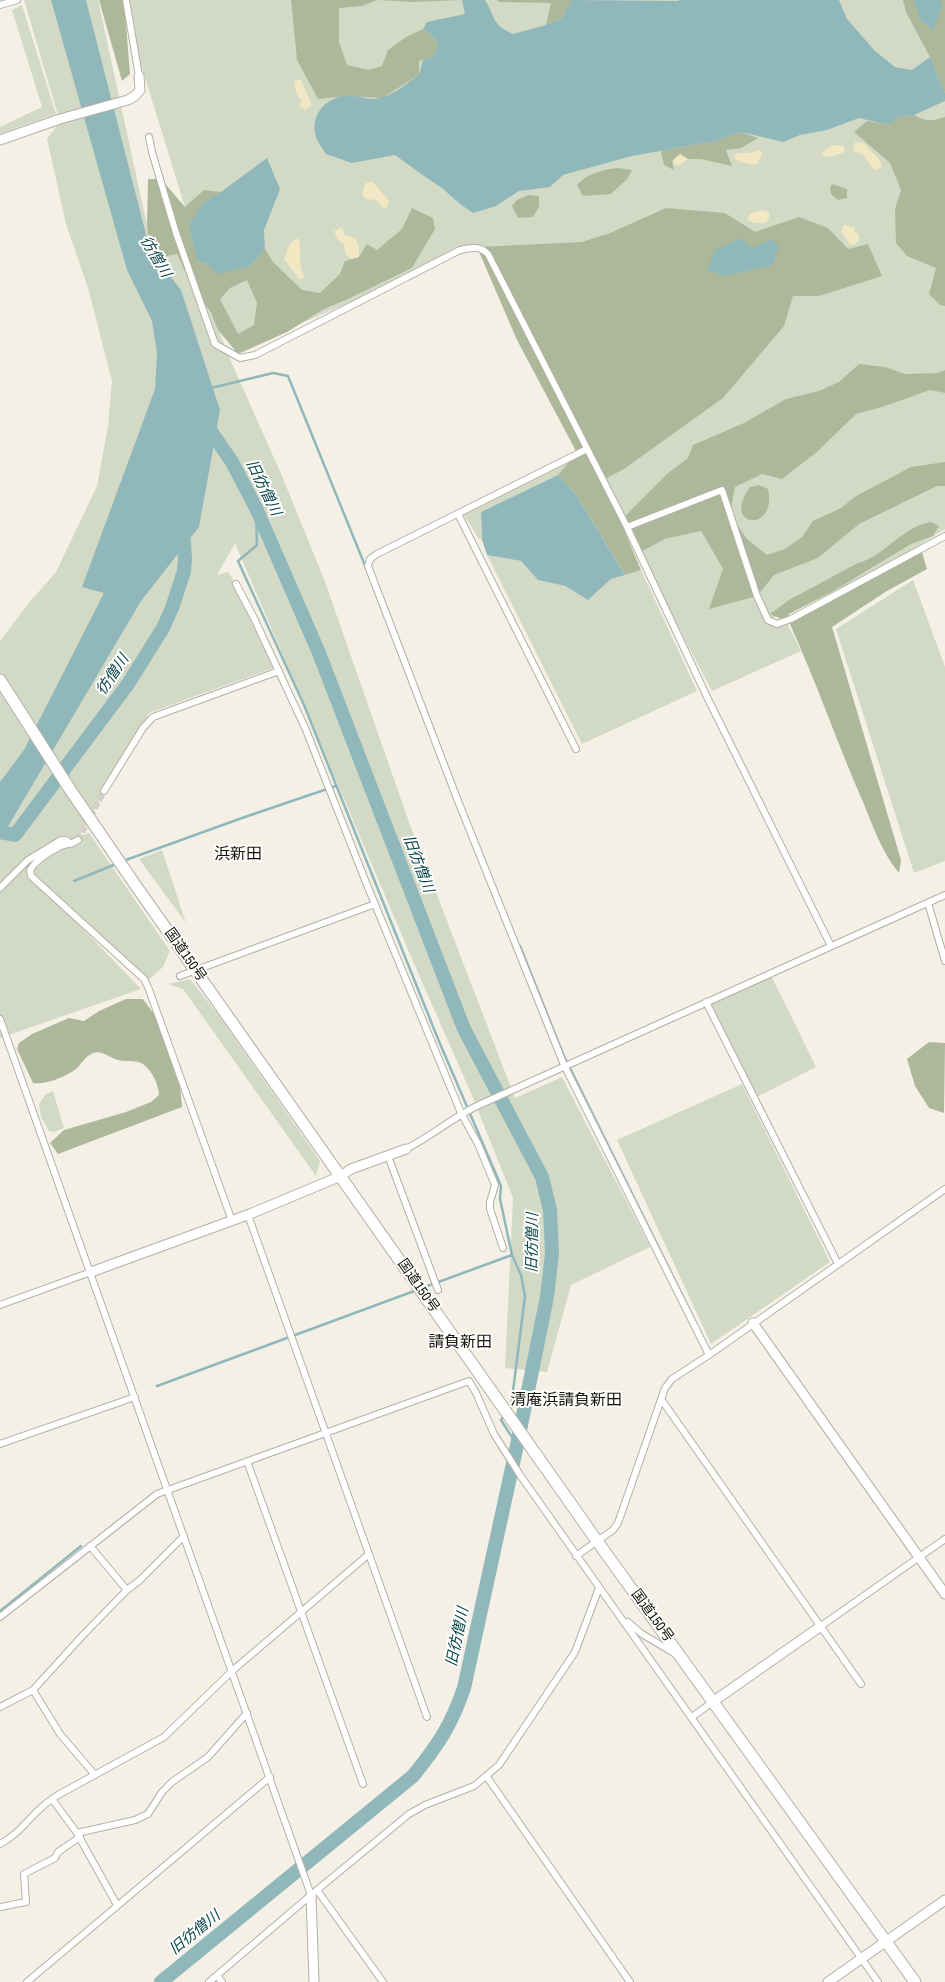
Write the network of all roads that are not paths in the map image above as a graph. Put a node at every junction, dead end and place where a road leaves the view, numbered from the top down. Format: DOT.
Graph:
graph roads {
  1 [pos="17,0"];
  2 [pos="126,0"];
  3 [pos="0,5"];
  4 [pos="139,76"];
  5 [pos="150,137"];
  6 [pos="0,140"];
  7 [pos="587,448"];
  8 [pos="458,514"];
  9 [pos="627,527"];
  10 [pos="945,536"];
  11 [pos="236,584"];
  12 [pos="279,671"];
  13 [pos="1,682"];
  14 [pos="576,749"];
  15 [pos="104,791"];
  16 [pos="78,840"];
  17 [pos="71,844"];
  18 [pos="0,888"];
  19 [pos="945,895"];
  20 [pos="928,903"];
  21 [pos="376,904"];
  22 [pos="831,946"];
  23 [pos="945,961"];
  24 [pos="196,970"];
  25 [pos="180,976"];
  26 [pos="706,1002"];
  27 [pos="0,1019"];
  28 [pos="3,1036"];
  29 [pos="564,1065"];
  30 [pos="461,1113"];
  31 [pos="406,1149"];
  32 [pos="388,1156"];
  33 [pos="341,1176"];
  34 [pos="945,1189"];
  35 [pos="248,1215"];
  36 [pos="232,1221"];
  37 [pos="503,1248"];
  38 [pos="838,1264"];
  39 [pos="91,1272"];
  40 [pos="438,1290"];
  41 [pos="0,1305"];
  42 [pos="753,1323"];
  43 [pos="710,1355"];
  44 [pos="135,1397"];
  45 [pos="661,1399"];
  46 [pos="325,1433"];
  47 [pos="0,1444"];
  48 [pos="247,1461"];
  49 [pos="167,1490"];
  50 [pos="184,1536"];
  51 [pos="945,1539"];
  52 [pos="597,1541"];
  53 [pos="90,1546"];
  54 [pos="369,1554"];
  55 [pos="576,1556"];
  56 [pos="919,1557"];
  57 [pos="599,1588"];
  58 [pos="127,1590"];
  59 [pos="945,1594"];
  60 [pos="301,1612"];
  61 [pos="617,1612"];
  62 [pos="0,1617"];
  63 [pos="820,1626"];
  64 [pos="681,1657"];
  65 [pos="232,1670"];
  66 [pos="861,1684"];
  67 [pos="33,1690"];
  68 [pos="714,1701"];
  69 [pos="0,1708"];
  70 [pos="247,1713"];
  71 [pos="427,1717"];
  72 [pos="692,1717"];
  73 [pos="95,1775"];
  74 [pos="270,1777"];
  75 [pos="487,1777"];
  76 [pos="362,1784"];
  77 [pos="52,1799"];
  78 [pos="78,1835"];
  79 [pos="0,1844"];
  80 [pos="314,1892"];
  81 [pos="945,1900"];
  82 [pos="118,1905"];
  83 [pos="0,1907"];
  84 [pos="886,1941"];
  85 [pos="862,1958"];
  86 [pos="217,1975"];
  87 [pos="27,1982"];
  88 [pos="209,1982"];
  89 [pos="222,1982"];
  90 [pos="314,1982"];
  91 [pos="383,1982"];
  92 [pos="630,1982"];
  93 [pos="828,1982"];
  94 [pos="878,1982"];
  95 [pos="915,1982"];
  1 -- 3 [label="street"];
  2 -- 4 [label="street"];
  4 -- 6 [label="street"];
  5 -- 7 [label="street"];
  7 -- 8 [label="street"];
  7 -- 9 [label="street"];
  8 -- 14 [label="street"];
  8 -- 29 [label="street"];
  9 -- 10 [label="street"];
  9 -- 22 [label="street"];
  11 -- 12 [label="street"];
  12 -- 15 [label="street"];
  12 -- 21 [label="street"];
  13 -- 24 [label="highway, 国道150号"];
  16 -- 17 [label="street"];
  17 -- 18 [label="street"];
  17 -- 36 [label="street"];
  19 -- 20 [label="street"];
  20 -- 22 [label="street"];
  20 -- 23 [label="street"];
  21 -- 24 [label="street"];
  21 -- 30 [label="street"];
  22 -- 26 [label="street"];
  24 -- 25 [label="street"];
  24 -- 33 [label="highway, 国道150号"];
  26 -- 29 [label="street"];
  26 -- 38 [label="street"];
  27 -- 28 [label="street"];
  28 -- 39 [label="street"];
  29 -- 30 [label="street"];
  29 -- 43 [label="street"];
  30 -- 31 [label="street"];
  30 -- 37 [label="street"];
  31 -- 32 [label="street"];
  32 -- 33 [label="street"];
  32 -- 40 [label="street"];
  33 -- 35 [label="street"];
  33 -- 52 [label="highway, 国道150号"];
  34 -- 38 [label="street"];
  35 -- 36 [label="street"];
  35 -- 46 [label="street"];
  36 -- 39 [label="street"];
  38 -- 42 [label="street"];
  39 -- 41 [label="street"];
  39 -- 44 [label="street"];
  42 -- 43 [label="street"];
  42 -- 56 [label="street"];
  43 -- 45 [label="street"];
  44 -- 47 [label="street"];
  44 -- 49 [label="street"];
  45 -- 52 [label="street"];
  45 -- 63 [label="street"];
  46 -- 48 [label="street"];
  46 -- 54 [label="street"];
  46 -- 55 [label="street"];
  48 -- 49 [label="street"];
  48 -- 60 [label="street"];
  49 -- 50 [label="street"];
  49 -- 53 [label="street"];
  50 -- 58 [label="street"];
  50 -- 65 [label="street"];
  51 -- 56 [label="street"];
  52 -- 55 [label="street"];
  52 -- 64 [label="highway, 国道150号"];
  53 -- 58 [label="street"];
  53 -- 62 [label="street"];
  54 -- 60 [label="street"];
  54 -- 71 [label="street"];
  55 -- 57 [label="street"];
  56 -- 59 [label="street"];
  56 -- 63 [label="street"];
  57 -- 61 [label="street"];
  57 -- 75 [label="street"];
  58 -- 67 [label="street"];
  60 -- 65 [label="street"];
  60 -- 76 [label="street"];
  61 -- 64 [label="street"];
  61 -- 72 [label="street"];
  63 -- 66 [label="street"];
  63 -- 68 [label="street"];
  64 -- 68 [label="highway, 国道150号"];
  65 -- 70 [label="street"];
  65 -- 73 [label="street"];
  67 -- 69 [label="street"];
  67 -- 73 [label="street"];
  68 -- 72 [label="street"];
  68 -- 84 [label="highway, 国道150号"];
  70 -- 74 [label="street"];
  70 -- 78 [label="street"];
  72 -- 85 [label="street"];
  73 -- 77 [label="street"];
  74 -- 80 [label="street"];
  74 -- 82 [label="street"];
  75 -- 80 [label="street"];
  75 -- 92 [label="street"];
  77 -- 78 [label="street"];
  77 -- 79 [label="street"];
  78 -- 82 [label="street"];
  78 -- 83 [label="street"];
  80 -- 86 [label="street"];
  80 -- 90 [label="street"];
  80 -- 91 [label="street"];
  81 -- 84 [label="street"];
  82 -- 87 [label="street"];
  84 -- 85 [label="street"];
  84 -- 95 [label="highway, 国道150号"];
  85 -- 93 [label="street"];
  85 -- 94 [label="street"];
  86 -- 88 [label="street"];
  86 -- 89 [label="street"];
}
